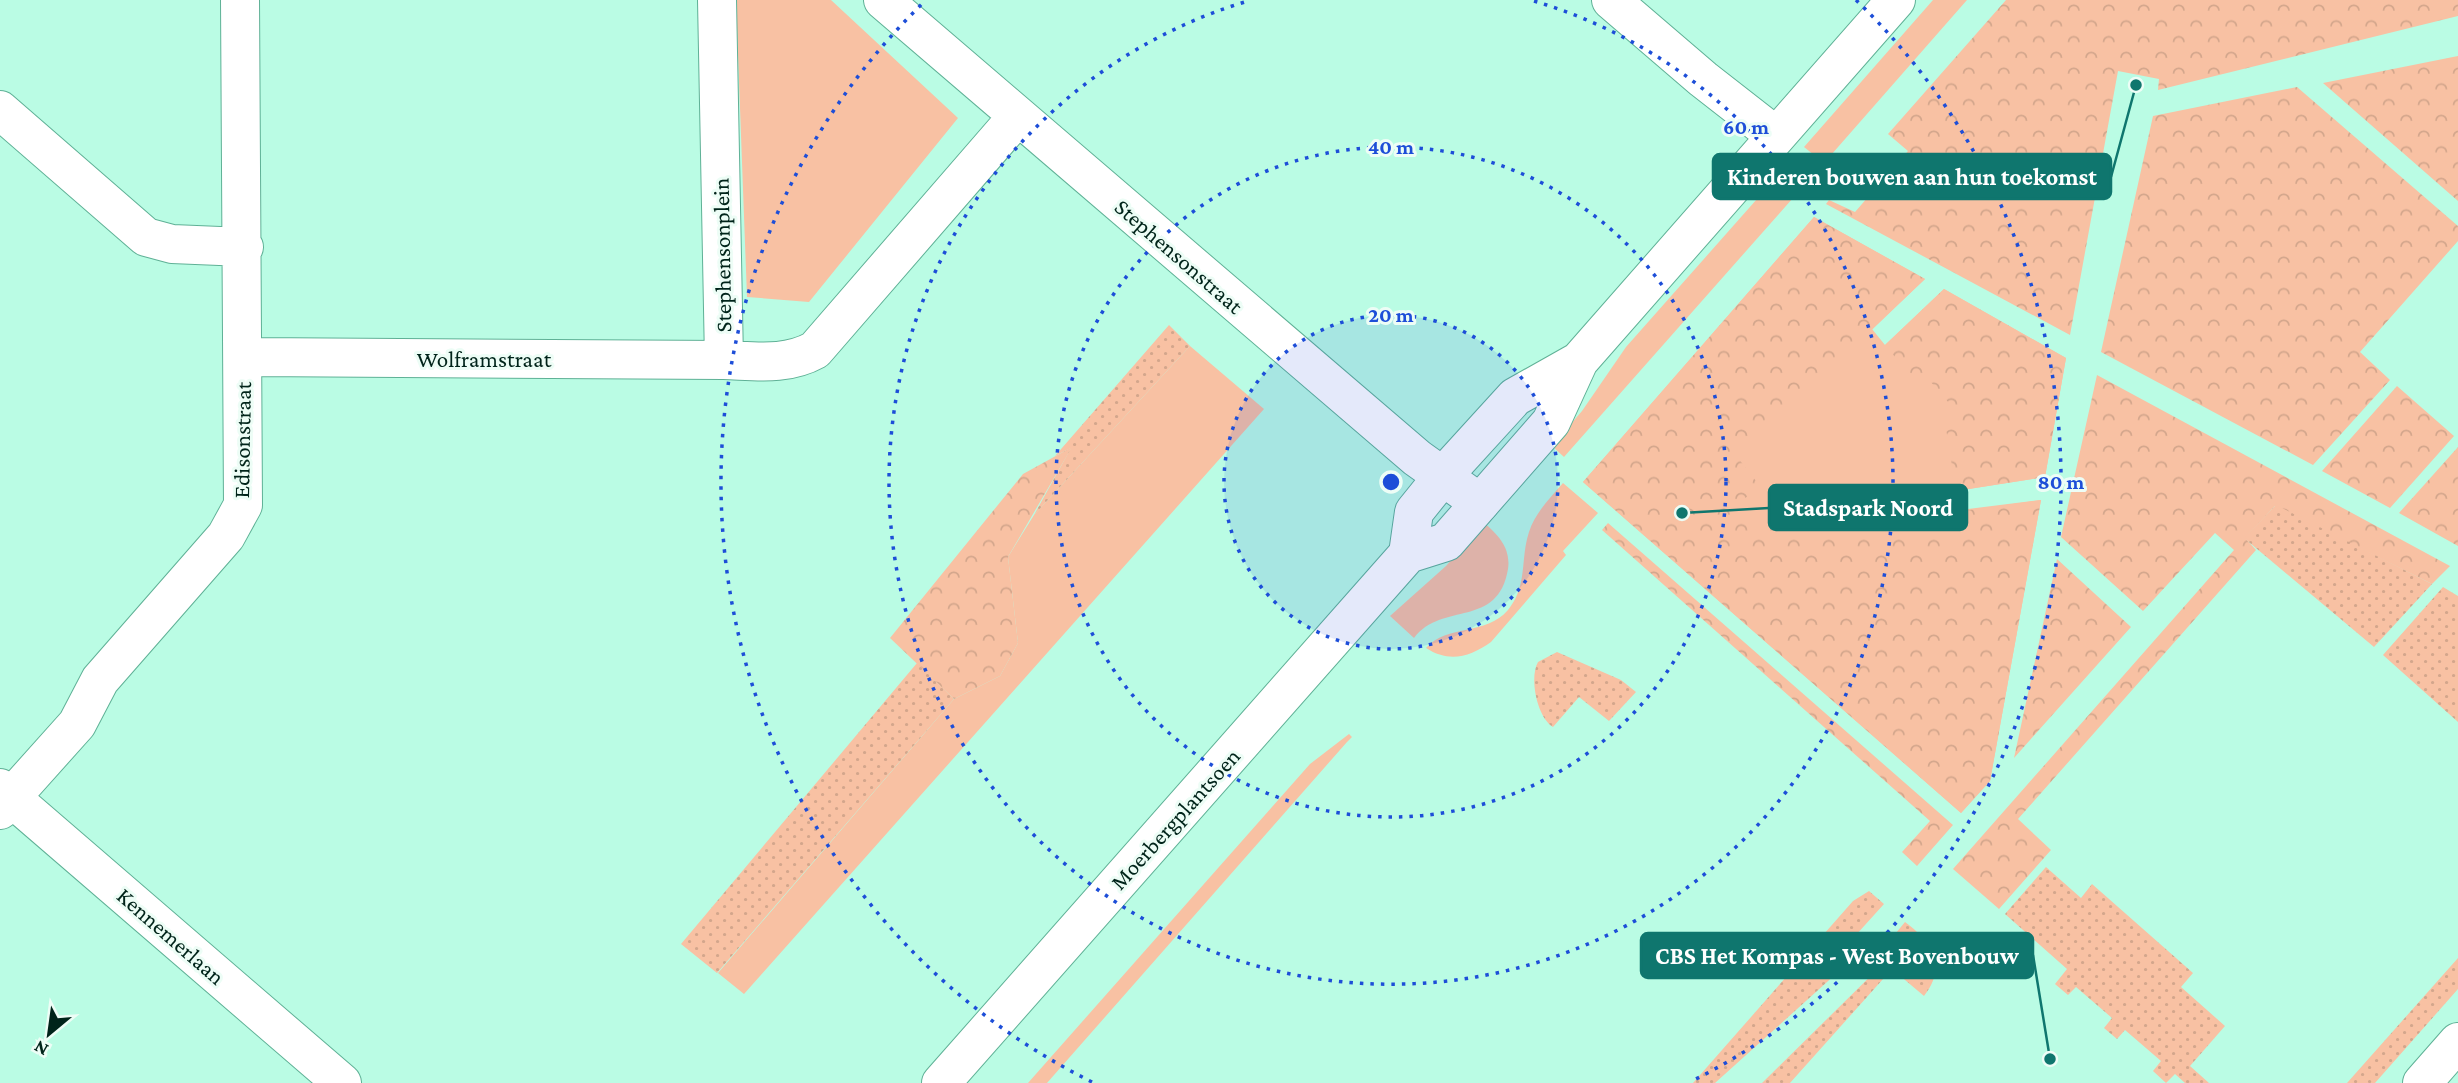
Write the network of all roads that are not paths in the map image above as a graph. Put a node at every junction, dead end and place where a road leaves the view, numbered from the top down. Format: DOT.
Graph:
graph roads {
  1 [pos="240,0"];
  2 [pos="717,0"];
  3 [pos="883,0"];
  4 [pos="1611,0"];
  5 [pos="1896,0"];
  6 [pos="0,110"];
  7 [pos="1017,117"];
  8 [pos="1776,136"];
  9 [pos="243,247"];
  10 [pos="244,357"];
  11 [pos="724,360"];
  12 [pos="1579,361"];
  13 [pos="1443,476"];
  14 [pos="1480,503"];
  15 [pos="1408,554"];
  16 [pos="4,799"];
  17 [pos="2458,1042"];
  18 [pos="342,1083"];
  19 [pos="941,1083"];
  20 [pos="2422,1083"];
  1 -- 9 [label="street, Edisonstraat"];
  2 -- 11 [label="street, Stephensonplein"];
  3 -- 7 [label="street, Stephensonstraat"];
  4 -- 8 [label="street"];
  5 -- 8 [label="street"];
  6 -- 9 [label="street"];
  7 -- 11 [label="street, Stephensonplein"];
  7 -- 13 [label="street, Stephensonstraat"];
  8 -- 12 [label="street"];
  9 -- 10 [label="street, Edisonstraat"];
  10 -- 11 [label="street, Wolframstraat"];
  10 -- 16 [label="street, Edisonstraat"];
  12 -- 13 [label="street"];
  12 -- 14 [label="street"];
  13 -- 14 [label="street, Stephensonstraat"];
  13 -- 15 [label="street"];
  14 -- 15 [label="street"];
  15 -- 19 [label="street, Moerbergplantsoen"];
  16 -- 18 [label="street, Kennemerlaan"];
  17 -- 20 [label="street"];
}
